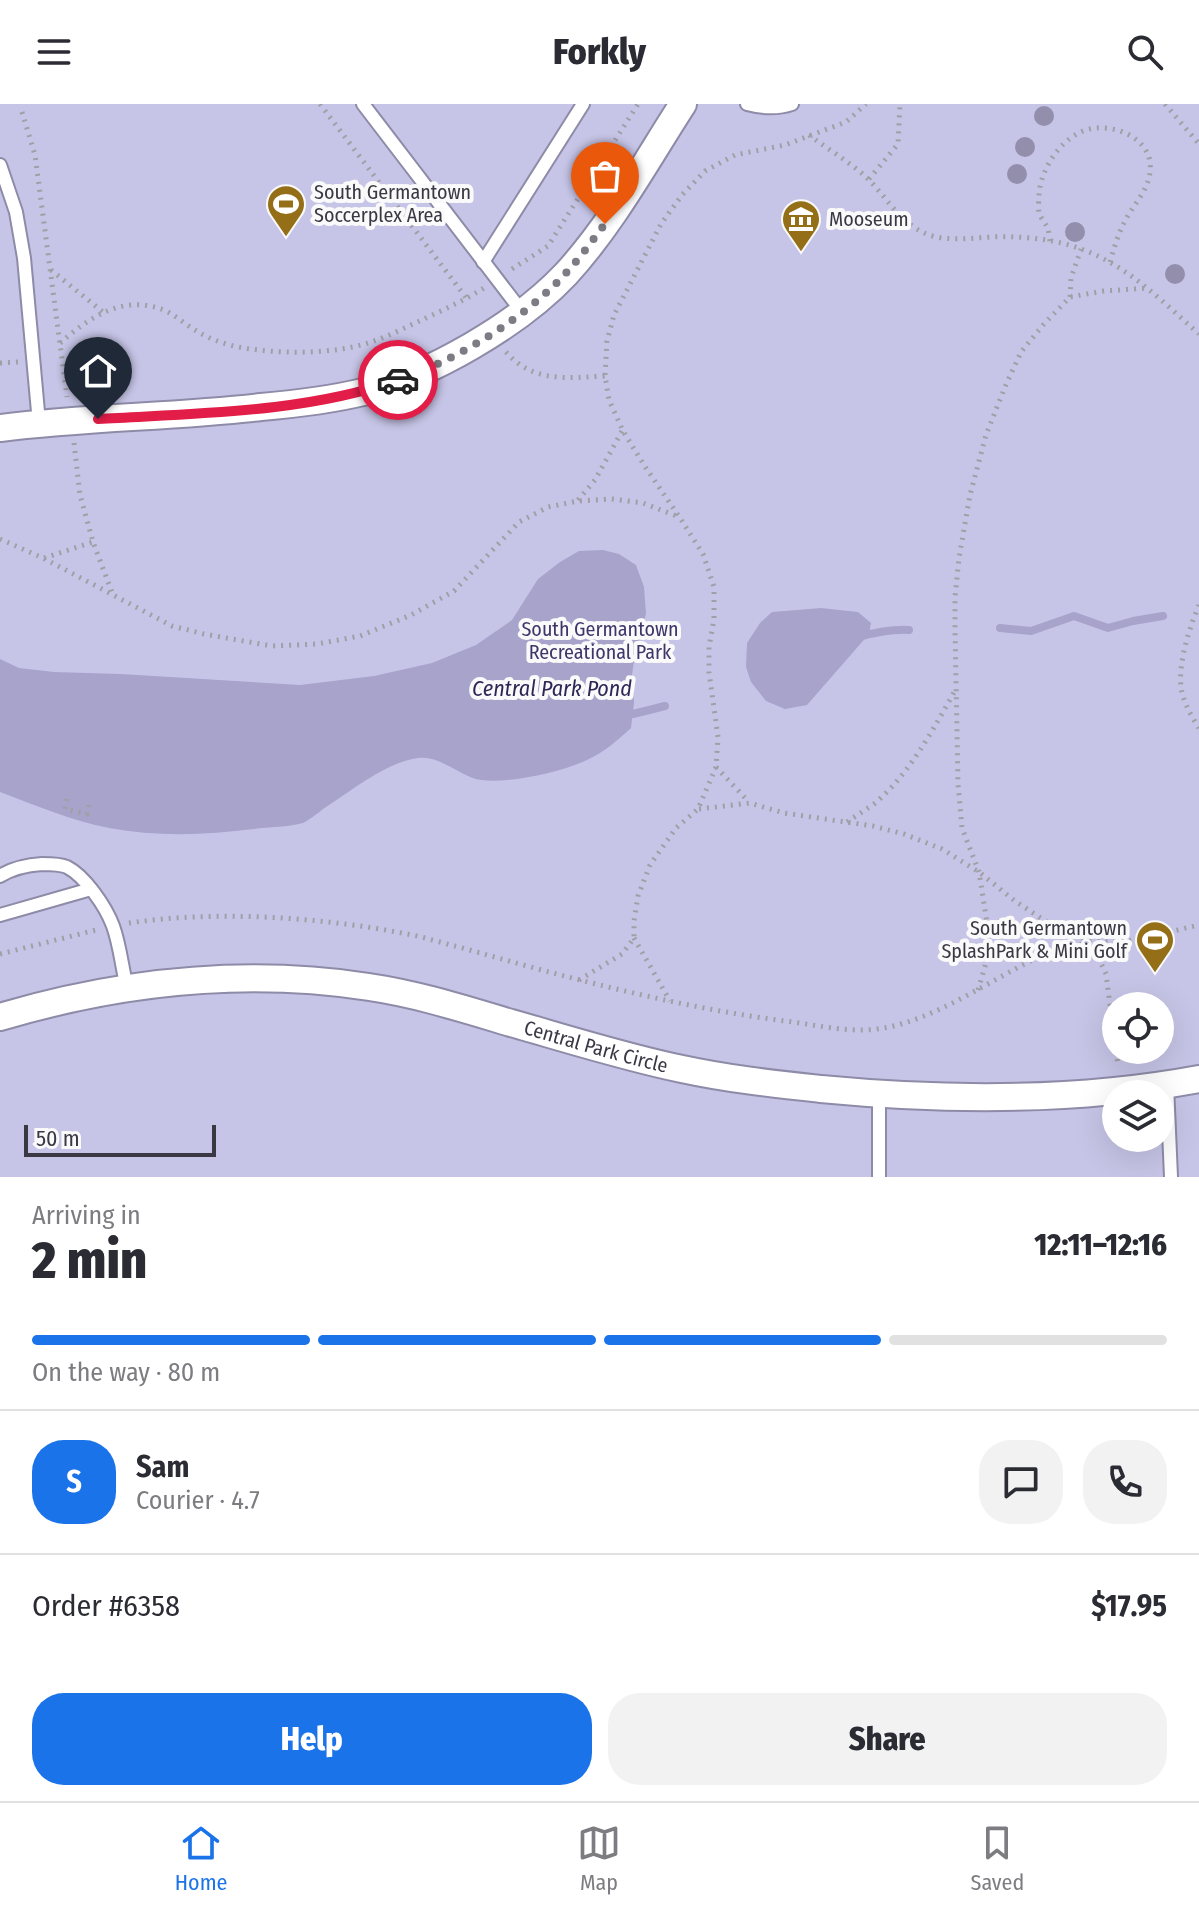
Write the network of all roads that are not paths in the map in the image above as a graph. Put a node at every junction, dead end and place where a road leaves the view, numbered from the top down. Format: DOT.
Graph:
graph roads {
  1 [pos="363,104"];
  2 [pos="583,104"];
  3 [pos="683,104"];
  4 [pos="747,104"];
  5 [pos="792,104"];
  6 [pos="0,165"];
  7 [pos="483,262"];
  8 [pos="523,313"];
  9 [pos="39,423"];
  10 [pos="0,428"];
  11 [pos="0,876"];
  12 [pos="91,889"];
  13 [pos="0,915"];
  14 [pos="127,988"];
  15 [pos="0,1017"];
  16 [pos="1199,1079"];
  17 [pos="1174,1084"];
  18 [pos="1102,1091"];
  19 [pos="879,1094"];
  20 [pos="1170,1152"];
  21 [pos="879,1177"];
  22 [pos="1171,1177"];
  1 -- 7 [label="lane"];
  2 -- 7 [label="lane"];
  3 -- 8 [label="street"];
  4 -- 5 [label="lane"];
  6 -- 9 [label="lane"];
  7 -- 8 [label="lane"];
  8 -- 9 [label="street"];
  9 -- 10 [label="street"];
  11 -- 12 [label="lane"];
  12 -- 13 [label="lane"];
  12 -- 14 [label="lane"];
  14 -- 15 [label="street, Central Park Circle"];
  14 -- 19 [label="street, Central Park Circle"];
  16 -- 17 [label="street, Central Park Circle"];
  18 -- 19 [label="street, Central Park Circle"];
  19 -- 21 [label="lane"];
  20 -- 22 [label="lane"];
}
